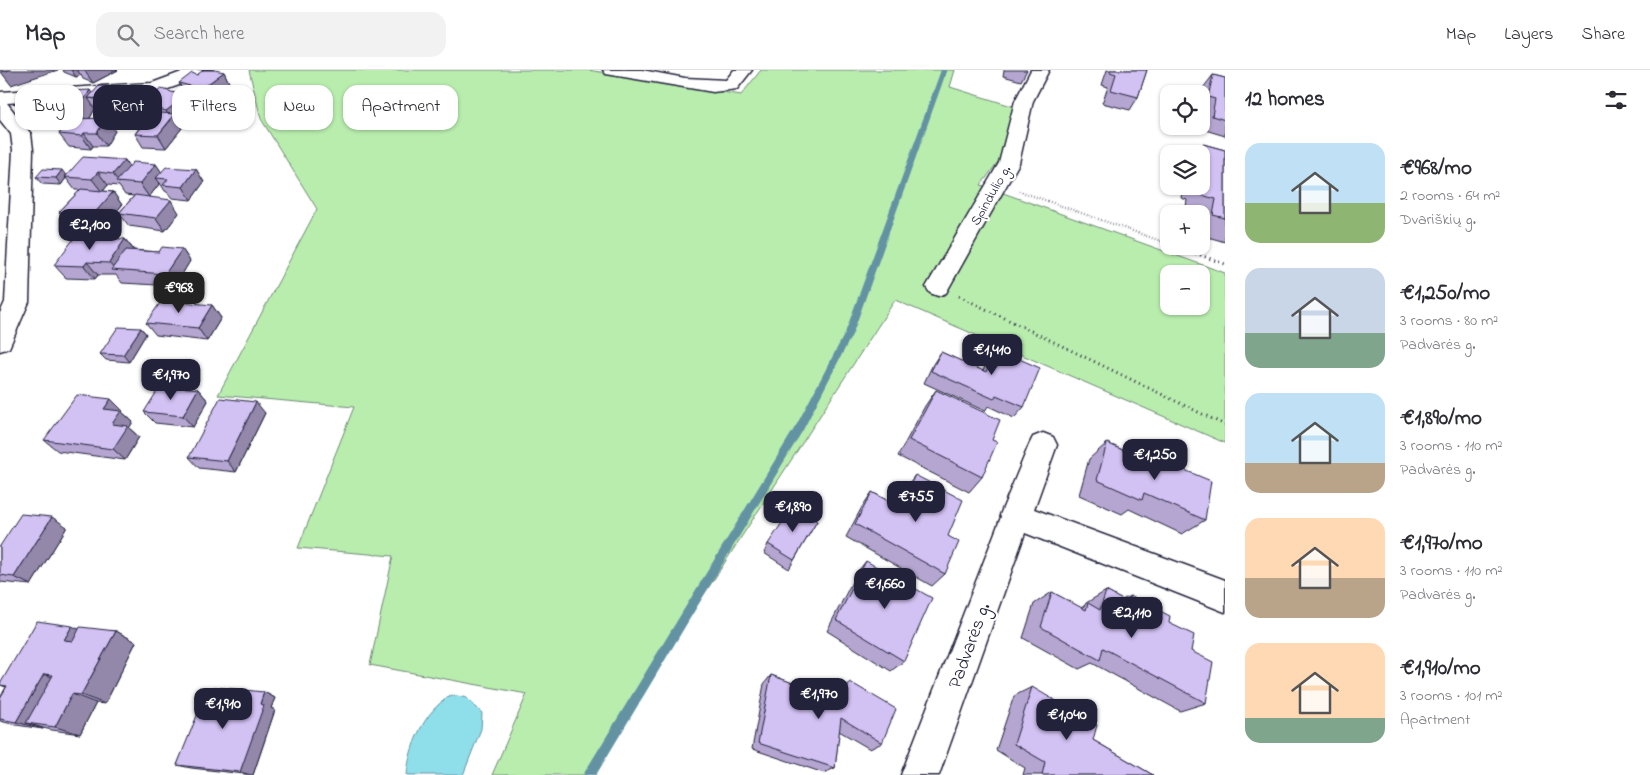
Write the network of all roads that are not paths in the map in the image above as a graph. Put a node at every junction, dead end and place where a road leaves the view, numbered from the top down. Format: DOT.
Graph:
graph roads {
  1 [pos="204,70"];
  2 [pos="612,70"];
  3 [pos="743,70"];
  4 [pos="1040,70"];
  5 [pos="0,98"];
  6 [pos="0,107"];
  7 [pos="938,286"];
  8 [pos="0,341"];
  9 [pos="1043,444"];
  10 [pos="1015,515"];
  11 [pos="1225,596"];
  12 [pos="920,775"];
  1 -- 5 [label="street"];
  2 -- 3 [label="street"];
  4 -- 7 [label="street, Spindulio g."];
  6 -- 8 [label="street"];
  9 -- 10 [label="street, Padvarės g."];
  10 -- 11 [label="street"];
  10 -- 12 [label="street, Padvarės g."];
}
